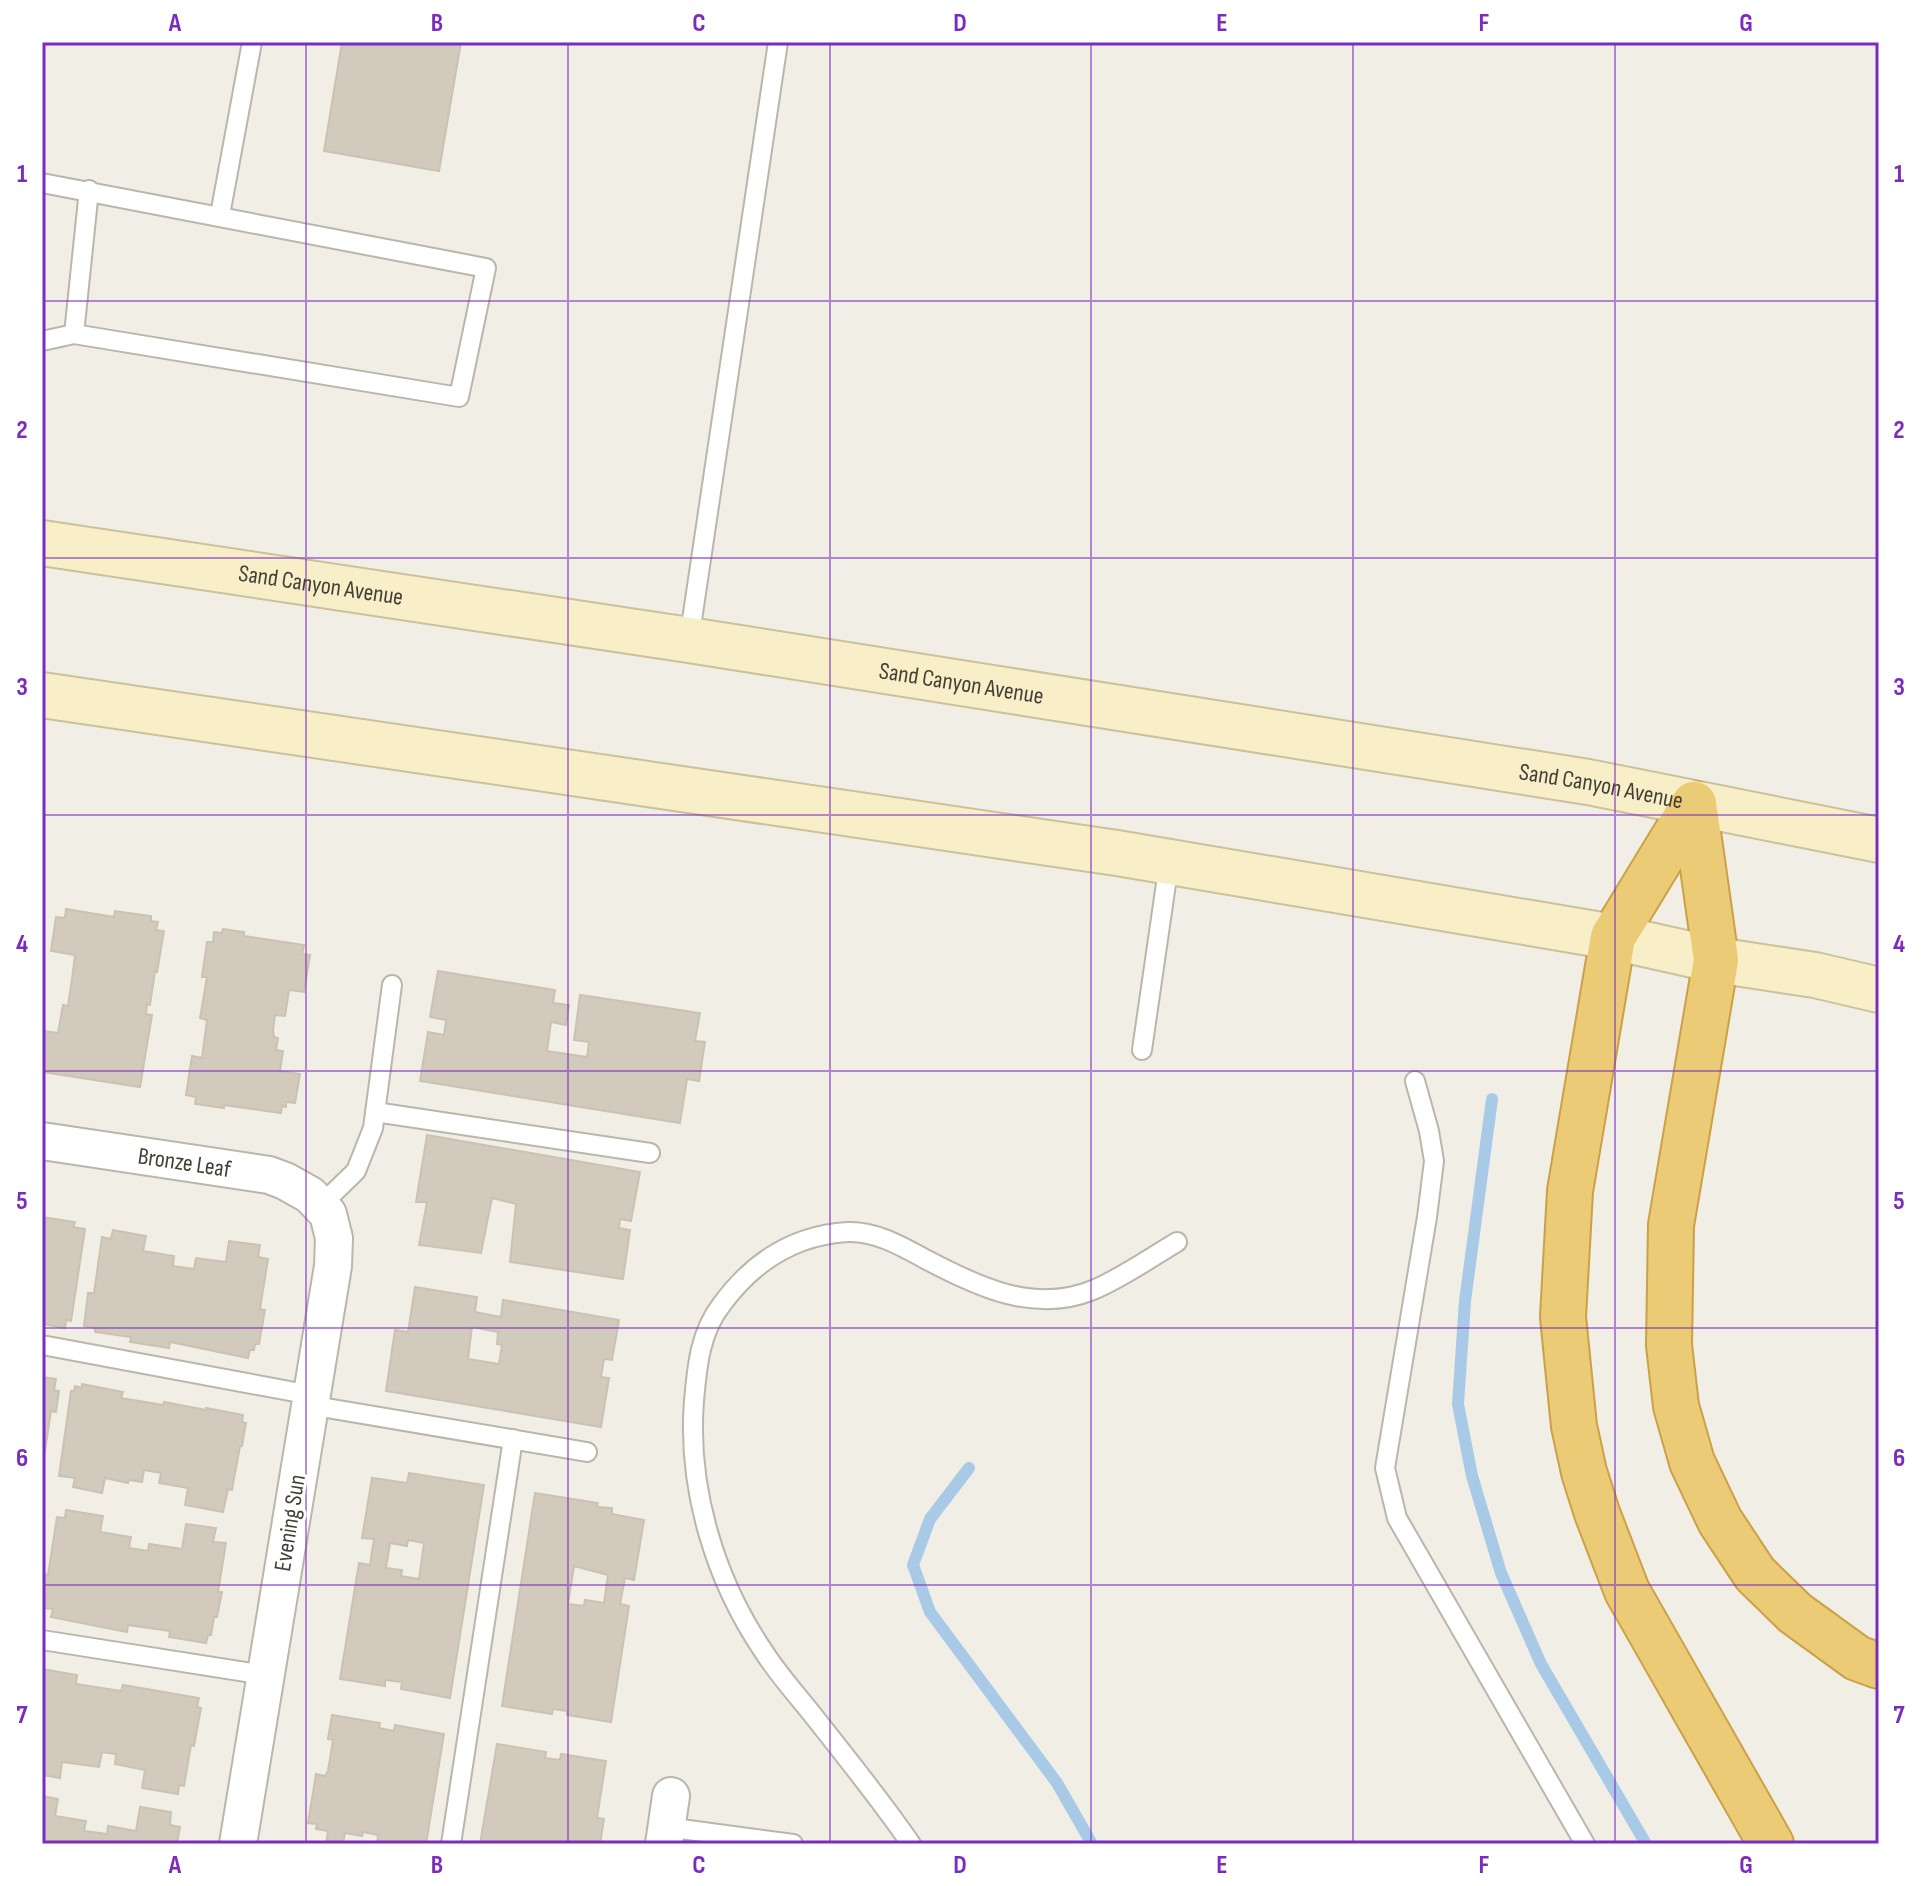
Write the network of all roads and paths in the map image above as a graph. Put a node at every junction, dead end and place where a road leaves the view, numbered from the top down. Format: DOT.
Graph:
graph roads {
  1 [pos="252,42"];
  2 [pos="778,42"];
  3 [pos="42,183"];
  4 [pos="89,190"];
  5 [pos="220,215"];
  6 [pos="74,334"];
  7 [pos="42,341"];
  8 [pos="42,543"];
  9 [pos="689,640"];
  10 [pos="42,695"];
  11 [pos="1694,804"];
  12 [pos="1879,840"];
  13 [pos="1169,863"];
  14 [pos="1613,937"];
  15 [pos="1716,960"];
  16 [pos="392,985"];
  17 [pos="1879,990"];
  18 [pos="1142,1050"];
  19 [pos="1415,1081"];
  20 [pos="375,1112"];
  21 [pos="42,1141"];
  22 [pos="650,1153"];
  23 [pos="322,1204"];
  24 [pos="1177,1242"];
  25 [pos="42,1345"];
  26 [pos="310,1400"];
  27 [pos="513,1439"];
  28 [pos="587,1452"];
  29 [pos="42,1640"];
  30 [pos="1879,1666"];
  31 [pos="265,1675"];
  32 [pos="667,1822"];
  33 [pos="238,1844"];
  34 [pos="451,1844"];
  35 [pos="793,1844"];
  36 [pos="911,1844"];
  37 [pos="1585,1844"];
  38 [pos="1771,1844"];
  1 -- 5 [label="lane"];
  2 -- 9 [label="lane"];
  3 -- 4 [label="lane"];
  4 -- 5 [label="lane"];
  4 -- 6 [label="lane"];
  5 -- 6 [label="lane"];
  6 -- 7 [label="lane"];
  8 -- 9 [label="main road, Sand Canyon Avenue"];
  9 -- 11 [label="main road, Sand Canyon Avenue"];
  10 -- 13 [label="main road"];
  11 -- 12 [label="main road, Sand Canyon Avenue"];
  11 -- 14 [label="highway"];
  11 -- 15 [label="highway"];
  13 -- 14 [label="main road"];
  13 -- 18 [label="lane"];
  14 -- 15 [label="main road"];
  14 -- 38 [label="highway"];
  15 -- 17 [label="main road"];
  15 -- 30 [label="highway"];
  16 -- 20 [label="lane"];
  19 -- 37 [label="lane"];
  20 -- 22 [label="lane"];
  20 -- 23 [label="lane"];
  21 -- 23 [label="street, Bronze Leaf"];
  23 -- 26 [label="street, Evening Sun"];
  24 -- 36 [label="lane"];
  25 -- 26 [label="lane"];
  26 -- 27 [label="lane"];
  26 -- 31 [label="street, Evening Sun"];
  27 -- 28 [label="lane"];
  27 -- 34 [label="lane"];
  29 -- 31 [label="lane"];
  31 -- 33 [label="street, Evening Sun"];
  32 -- 35 [label="lane"];
}
